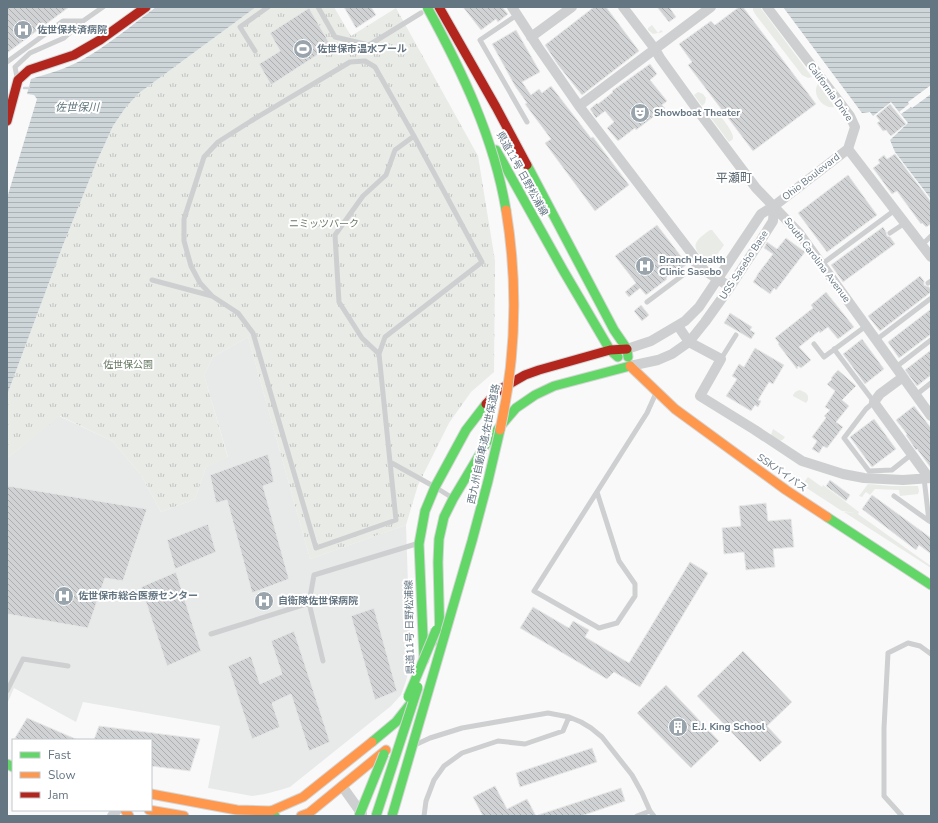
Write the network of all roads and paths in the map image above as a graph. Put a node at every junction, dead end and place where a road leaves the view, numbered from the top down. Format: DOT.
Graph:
graph roads {
  1 [pos="103,7"];
  2 [pos="146,7"];
  3 [pos="268,7"];
  4 [pos="318,7"];
  5 [pos="439,7"];
  6 [pos="572,7"];
  7 [pos="623,7"];
  8 [pos="711,7"];
  9 [pos="767,7"];
  10 [pos="422,9"];
  11 [pos="515,11"];
  12 [pos="83,21"];
  13 [pos="531,37"];
  14 [pos="655,49"];
  15 [pos="255,51"];
  16 [pos="7,62"];
  17 [pos="18,80"];
  18 [pos="9,104"];
  19 [pos="579,106"];
  20 [pos="7,121"];
  21 [pos="527,122"];
  22 [pos="414,136"];
  23 [pos="848,149"];
  24 [pos="774,206"];
  25 [pos="895,210"];
  26 [pos="905,223"];
  27 [pos="890,233"];
  28 [pos="931,236"];
  29 [pos="922,245"];
  30 [pos="931,257"];
  31 [pos="699,264"];
  32 [pos="822,264"];
  33 [pos="718,279"];
  34 [pos="152,280"];
  35 [pos="730,287"];
  36 [pos="212,296"];
  37 [pos="930,298"];
  38 [pos="648,302"];
  39 [pos="678,326"];
  40 [pos="866,326"];
  41 [pos="736,335"];
  42 [pos="876,340"];
  43 [pos="931,340"];
  44 [pos="689,342"];
  45 [pos="814,344"];
  46 [pos="627,349"];
  47 [pos="834,349"];
  48 [pos="610,350"];
  49 [pos="379,354"];
  50 [pos="721,359"];
  51 [pos="630,366"];
  52 [pos="896,367"];
  53 [pos="903,377"];
  54 [pos="931,383"];
  55 [pos="656,392"];
  56 [pos="916,395"];
  57 [pos="874,402"];
  58 [pos="931,416"];
  59 [pos="912,454"];
  60 [pos="390,462"];
  61 [pos="892,474"];
  62 [pos="928,478"];
  63 [pos="435,487"];
  64 [pos="597,492"];
  65 [pos="894,496"];
  66 [pos="453,499"];
  67 [pos="930,521"];
  68 [pos="472,542"];
  69 [pos="419,544"];
  70 [pos="931,585"];
  71 [pos="309,603"];
  72 [pos="442,618"];
  73 [pos="211,634"];
  74 [pos="931,654"];
  75 [pos="323,661"];
  76 [pos="68,666"];
  77 [pos="434,674"];
  78 [pos="7,691"];
  79 [pos="569,717"];
  80 [pos="368,765"];
  81 [pos="342,786"];
  82 [pos="152,794"];
  83 [pos="152,811"];
  84 [pos="650,812"];
  85 [pos="272,814"];
  86 [pos="184,816"];
  87 [pos="302,816"];
  88 [pos="358,816"];
  89 [pos="363,816"];
  90 [pos="376,816"];
  91 [pos="392,816"];
  92 [pos="400,816"];
  93 [pos="424,816"];
  94 [pos="637,816"];
  95 [pos="654,816"];
  96 [pos="902,816"];
  1 -- 12 [label="lane"];
  2 -- 17 [label="main road"];
  3 -- 15 [label="lane"];
  4 -- 10 [label="lane"];
  5 -- 46 [label="main road, 県道11号 日野松浦線"];
  6 -- 13 [label="street"];
  7 -- 14 [label="street, South Carolina Avenue"];
  8 -- 14 [label="street"];
  9 -- 23 [label="street, California Drive"];
  10 -- 48 [label="main road, 県道11号 日野松浦線"];
  10 -- 68 [label="main road, 西九州自動車道;佐世保道路, bridge"];
  11 -- 13 [label="street"];
  11 -- 21 [label="lane"];
  12 -- 16 [label="lane"];
  12 -- 17 [label="lane"];
  13 -- 19 [label="street"];
  14 -- 19 [label="street"];
  14 -- 24 [label="street, South Carolina Avenue"];
  17 -- 18 [label="main road"];
  18 -- 20 [label="main road"];
  19 -- 31 [label="street"];
  22 -- 36 [label="lane"];
  22 -- 49 [label="lane"];
  22 -- 49 [label="lane"];
  23 -- 24 [label="street, Ohio Boulevard"];
  23 -- 25 [label="street"];
  24 -- 32 [label="street, South Carolina Avenue"];
  24 -- 33 [label="street, USS Sasebo Base"];
  24 -- 35 [label="street, USS Sasebo Base"];
  25 -- 26 [label="street"];
  25 -- 32 [label="lane"];
  26 -- 27 [label="lane"];
  26 -- 29 [label="street"];
  28 -- 29 [label="lane"];
  29 -- 30 [label="street"];
  31 -- 33 [label="street"];
  31 -- 38 [label="lane"];
  32 -- 40 [label="street, South Carolina Avenue"];
  33 -- 35 [label="street"];
  33 -- 39 [label="street, USS Sasebo Base"];
  34 -- 36 [label="lane"];
  35 -- 44 [label="street, USS Sasebo Base"];
  36 -- 60 [label="lane"];
  37 -- 42 [label="lane"];
  39 -- 44 [label="street"];
  39 -- 46 [label="street, USS Sasebo Base"];
  40 -- 42 [label="street, South Carolina Avenue"];
  40 -- 47 [label="lane"];
  41 -- 50 [label="lane"];
  42 -- 52 [label="street, South Carolina Avenue"];
  43 -- 52 [label="lane"];
  44 -- 50 [label="street"];
  44 -- 51 [label="street, USS Sasebo Base"];
  45 -- 47 [label="lane"];
  46 -- 48 [label="main road, 県道11号 日野松浦線"];
  46 -- 51 [label="main road, 県道11号 日野松浦線"];
  47 -- 57 [label="lane"];
  48 -- 51 [label="main road, 県道11号 日野松浦線"];
  48 -- 63 [label="main road, 県道11号 日野松浦線"];
  49 -- 60 [label="lane"];
  50 -- 61 [label="street"];
  51 -- 55 [label="main road, SSKバイパス"];
  51 -- 66 [label="main road"];
  52 -- 53 [label="street, South Carolina Avenue"];
  53 -- 56 [label="street, South Carolina Avenue"];
  53 -- 57 [label="street"];
  54 -- 56 [label="lane"];
  55 -- 64 [label="lane"];
  55 -- 70 [label="main road, SSKバイパス"];
  56 -- 58 [label="street, South Carolina Avenue"];
  57 -- 59 [label="street"];
  57 -- 61 [label="lane"];
  59 -- 61 [label="lane"];
  59 -- 62 [label="street"];
  60 -- 63 [label="lane"];
  61 -- 62 [label="street"];
  62 -- 67 [label="lane"];
  63 -- 66 [label="lane"];
  63 -- 69 [label="main road, 県道11号 日野松浦線"];
  64 -- 64 [label="lane"];
  65 -- 67 [label="lane"];
  66 -- 80 [label="main road"];
  68 -- 72 [label="main road, 西九州自動車道;佐世保道路, bridge"];
  68 -- 77 [label="main road, 西九州自動車道;佐世保道路, bridge"];
  69 -- 71 [label="lane"];
  69 -- 85 [label="main road, 県道11号 日野松浦線"];
  71 -- 73 [label="lane"];
  71 -- 75 [label="lane"];
  72 -- 88 [label="main road, bridge"];
  72 -- 90 [label="main road, 西九州自動車道;佐世保道路, bridge"];
  74 -- 96 [label="lane"];
  76 -- 78 [label="lane"];
  77 -- 91 [label="main road, 西九州自動車道;佐世保道路, bridge"];
  77 -- 92 [label="main road, bridge"];
  79 -- 80 [label="lane"];
  79 -- 84 [label="lane"];
  79 -- 93 [label="lane"];
  80 -- 81 [label="main road"];
  81 -- 87 [label="main road"];
  81 -- 89 [label="street"];
  82 -- 85 [label="main road, 県道11号 日野松浦線"];
  83 -- 86 [label="main road"];
  84 -- 94 [label="lane"];
  84 -- 95 [label="lane"];
}
